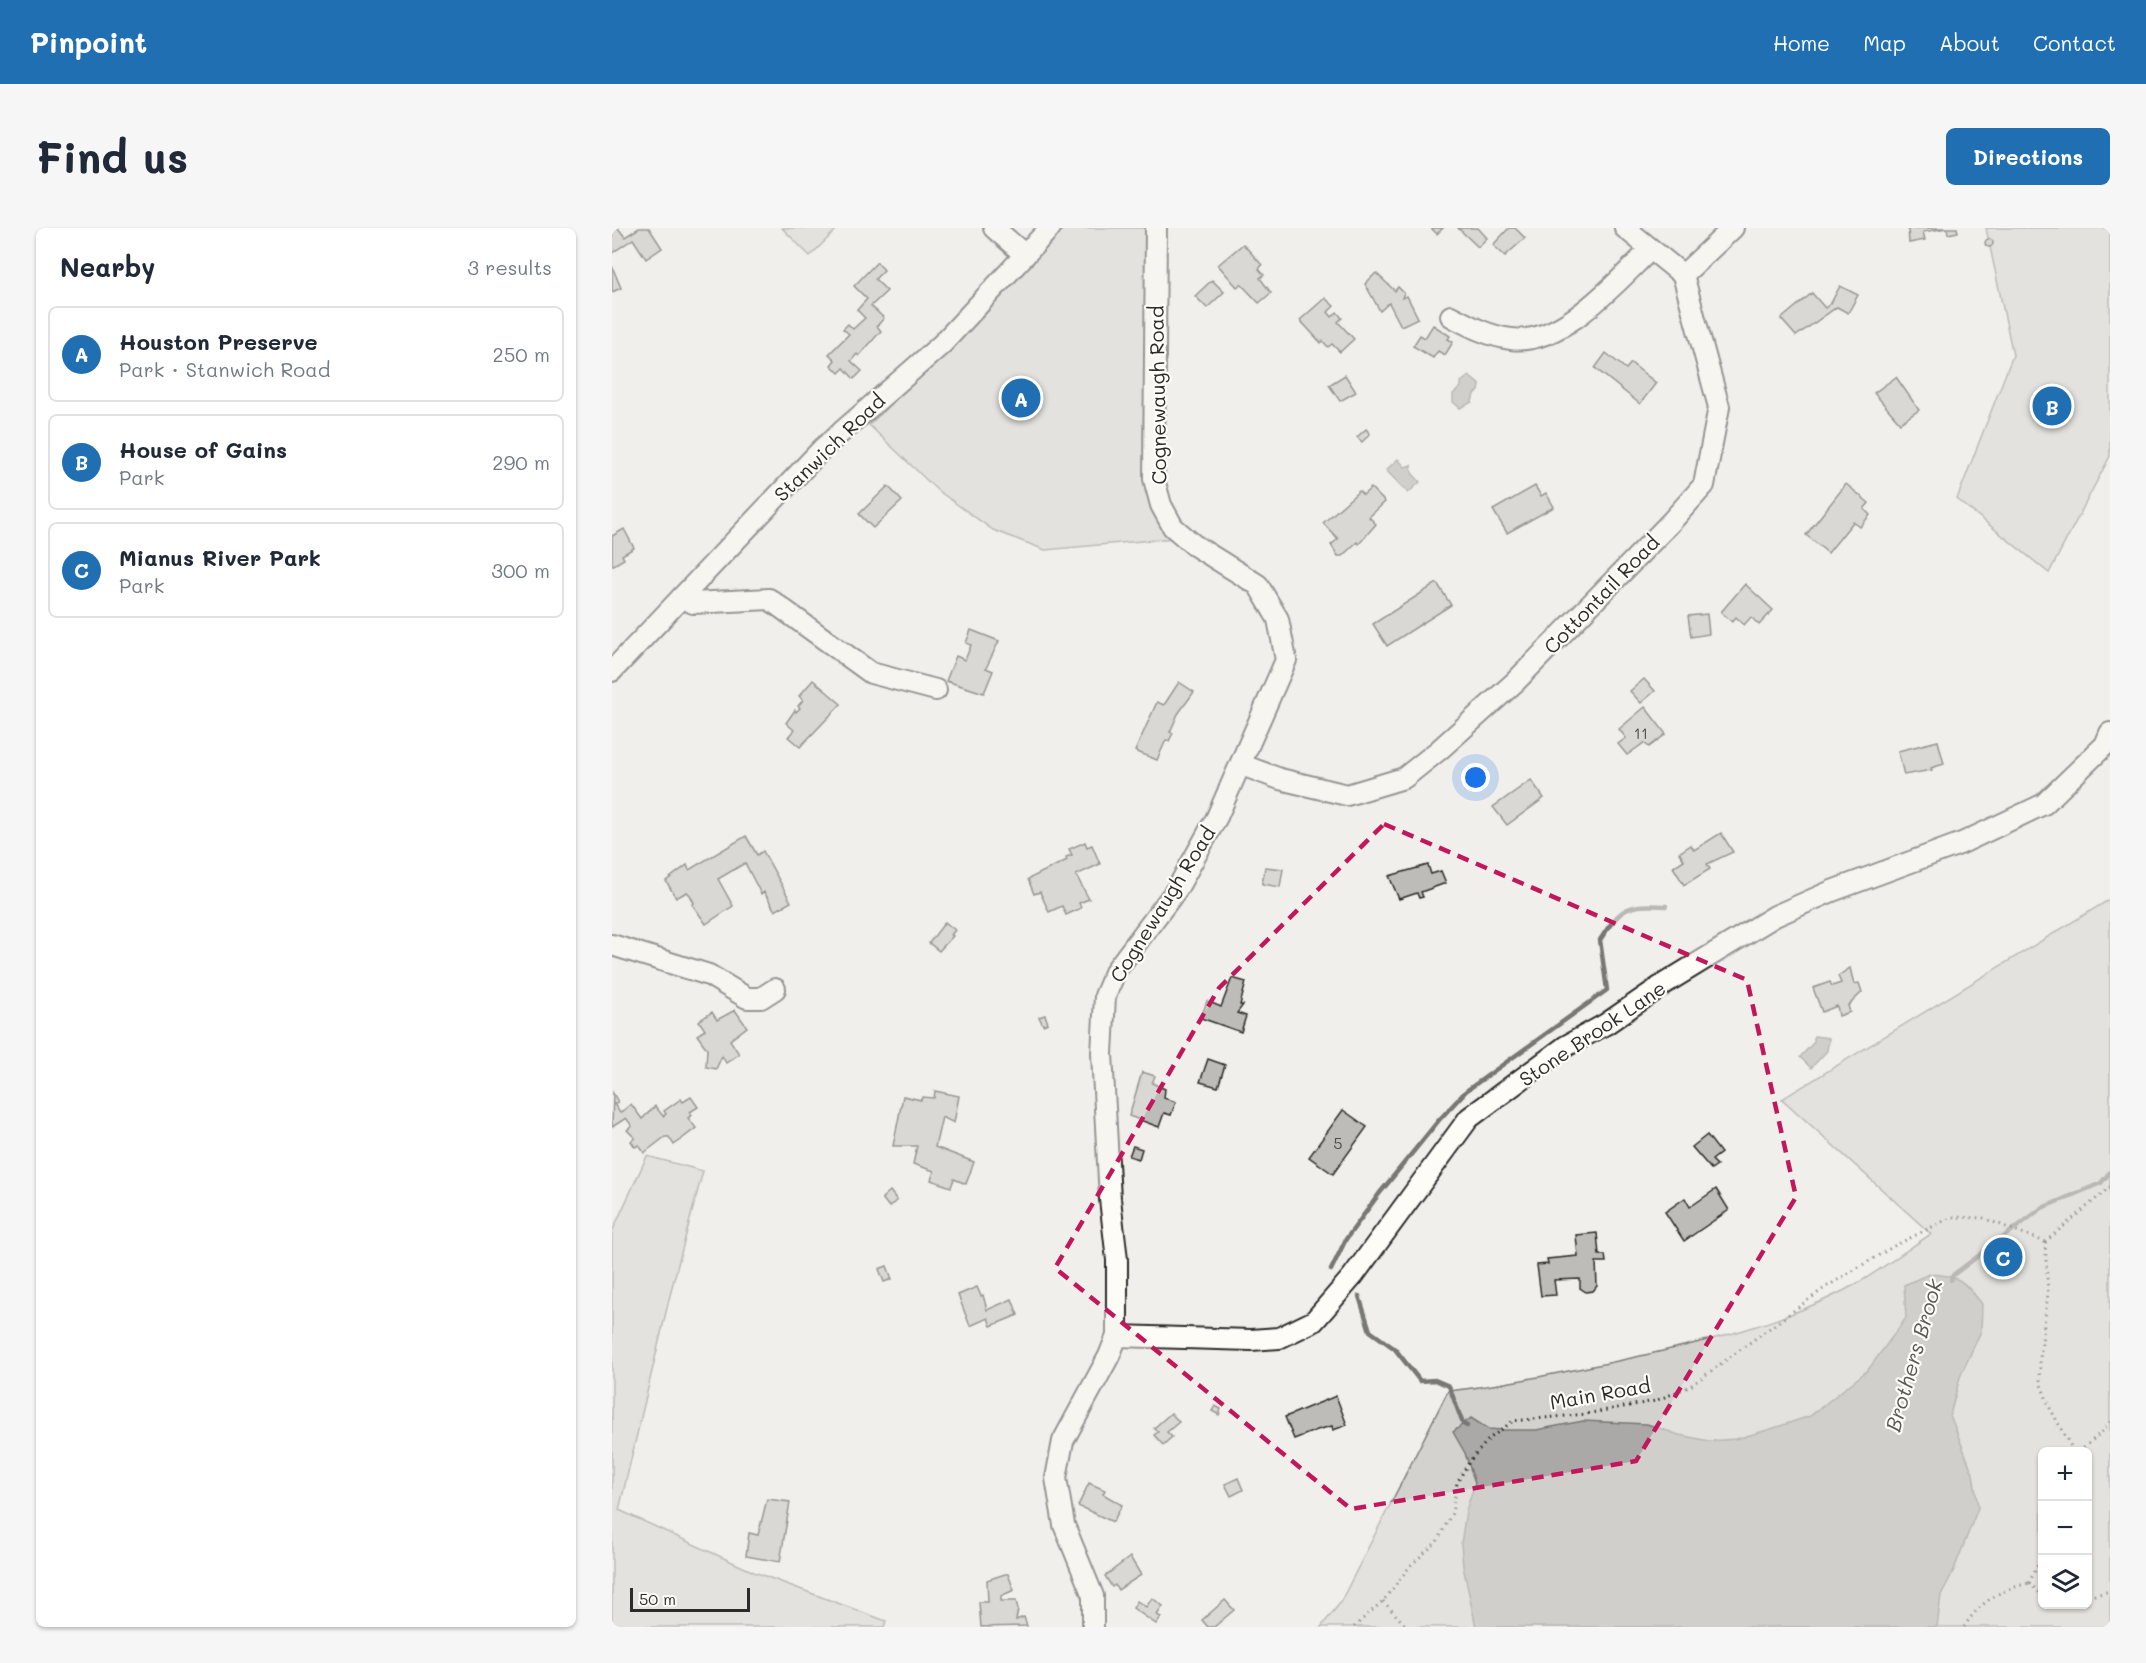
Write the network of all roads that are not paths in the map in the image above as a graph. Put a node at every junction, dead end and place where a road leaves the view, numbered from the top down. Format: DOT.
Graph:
graph roads {
  1 [pos="994,228"];
  2 [pos="1050,228"];
  3 [pos="1156,228"];
  4 [pos="1625,228"];
  5 [pos="1733,228"];
  6 [pos="1650,250"];
  7 [pos="1025,255"];
  8 [pos="1683,275"];
  9 [pos="1451,316"];
  10 [pos="682,597"];
  11 [pos="612,671"];
  12 [pos="936,690"];
  13 [pos="2110,733"];
  14 [pos="1242,765"];
  15 [pos="612,945"];
  16 [pos="775,989"];
  17 [pos="1117,1336"];
  18 [pos="1093,1627"];
  1 -- 7 [label="street"];
  2 -- 7 [label="street, Stanwich Road"];
  3 -- 14 [label="street, Cognewaugh Road"];
  4 -- 6 [label="street"];
  5 -- 8 [label="street"];
  6 -- 8 [label="street"];
  6 -- 9 [label="street"];
  7 -- 10 [label="street, Stanwich Road"];
  8 -- 14 [label="street, Cottontail Road"];
  10 -- 11 [label="street, Stanwich Road"];
  10 -- 12 [label="street"];
  13 -- 17 [label="street, Stone Brook Lane"];
  14 -- 17 [label="street, Cognewaugh Road"];
  15 -- 16 [label="street"];
  17 -- 18 [label="street, Cognewaugh Road"];
}
